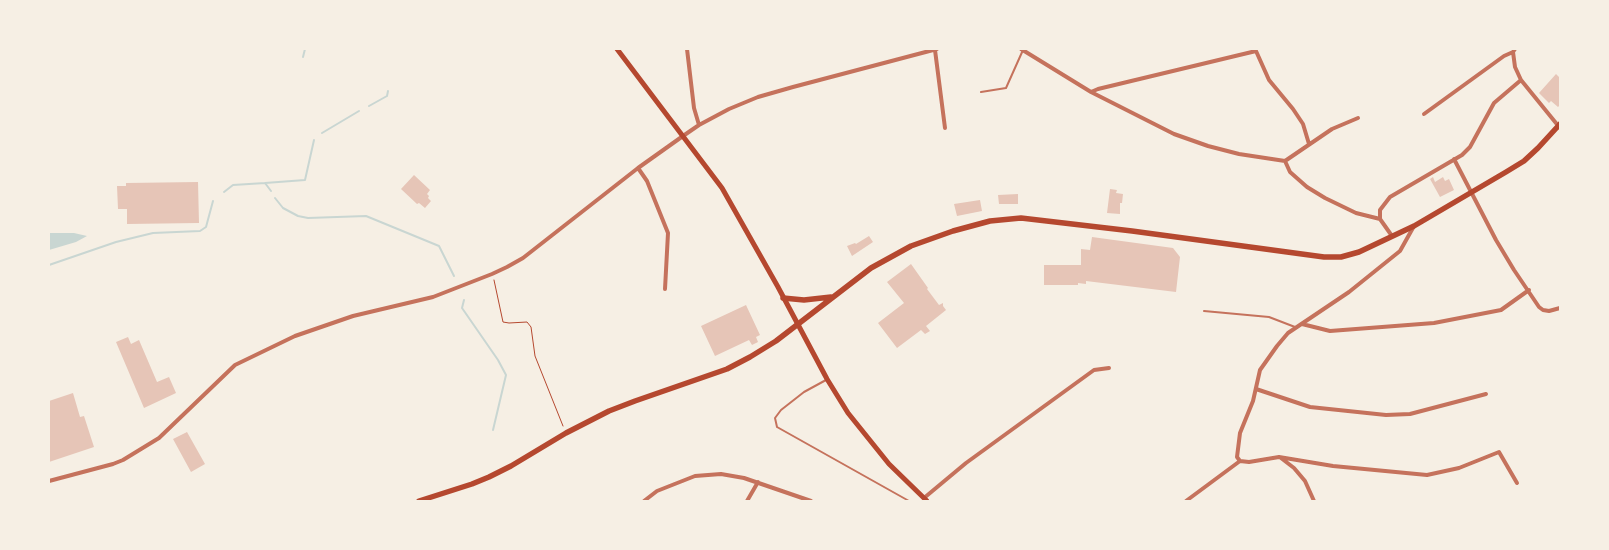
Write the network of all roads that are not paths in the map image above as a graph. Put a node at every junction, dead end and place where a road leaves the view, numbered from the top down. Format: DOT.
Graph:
graph roads {
  1 [pos="617,49"];
  2 [pos="687,49"];
  3 [pos="936,49"];
  4 [pos="1022,49"];
  5 [pos="1256,50"];
  6 [pos="1514,51"];
  7 [pos="1521,80"];
  8 [pos="981,92"];
  9 [pos="1091,92"];
  10 [pos="1424,114"];
  11 [pos="1358,118"];
  12 [pos="699,125"];
  13 [pos="1560,126"];
  14 [pos="945,128"];
  15 [pos="683,136"];
  16 [pos="1309,144"];
  17 [pos="1454,159"];
  18 [pos="1285,161"];
  19 [pos="638,168"];
  20 [pos="1471,192"];
  21 [pos="1380,219"];
  22 [pos="1414,226"];
  23 [pos="1392,236"];
  24 [pos="665,290"];
  25 [pos="1529,290"];
  26 [pos="833,296"];
  27 [pos="783,298"];
  28 [pos="1560,308"];
  29 [pos="1204,311"];
  30 [pos="1302,324"];
  31 [pos="797,325"];
  32 [pos="1297,328"];
  33 [pos="1109,368"];
  34 [pos="827,380"];
  35 [pos="1256,389"];
  36 [pos="1486,394"];
  37 [pos="1279,457"];
  38 [pos="1240,461"];
  39 [pos="49,481"];
  40 [pos="758,482"];
  41 [pos="1517,483"];
  42 [pos="925,500"];
  43 [pos="419,501"];
  44 [pos="644,501"];
  45 [pos="747,501"];
  46 [pos="811,501"];
  47 [pos="909,501"];
  48 [pos="1186,501"];
  49 [pos="1314,501"];
  1 -- 15 [label="main road"];
  2 -- 12 [label="street"];
  3 -- 12 [label="street"];
  3 -- 14 [label="street"];
  4 -- 8 [label="lane"];
  4 -- 9 [label="street"];
  5 -- 9 [label="street"];
  5 -- 16 [label="street"];
  6 -- 7 [label="street"];
  6 -- 10 [label="street"];
  7 -- 13 [label="street"];
  7 -- 17 [label="street"];
  9 -- 18 [label="street"];
  11 -- 16 [label="street"];
  12 -- 15 [label="street"];
  13 -- 20 [label="main road"];
  15 -- 19 [label="street"];
  15 -- 27 [label="main road"];
  16 -- 18 [label="street"];
  17 -- 20 [label="street"];
  17 -- 21 [label="street"];
  18 -- 21 [label="street"];
  19 -- 24 [label="street"];
  19 -- 39 [label="street"];
  20 -- 22 [label="main road"];
  20 -- 25 [label="street"];
  21 -- 23 [label="street"];
  22 -- 23 [label="main road"];
  22 -- 30 [label="street"];
  23 -- 26 [label="main road"];
  25 -- 28 [label="street"];
  25 -- 30 [label="street"];
  26 -- 27 [label="main road"];
  26 -- 31 [label="main road"];
  27 -- 31 [label="main road"];
  29 -- 32 [label="lane"];
  30 -- 32 [label="street"];
  31 -- 34 [label="main road"];
  31 -- 43 [label="main road"];
  32 -- 35 [label="street"];
  33 -- 42 [label="street"];
  34 -- 42 [label="main road"];
  34 -- 47 [label="lane"];
  35 -- 36 [label="street"];
  35 -- 38 [label="street"];
  37 -- 38 [label="street"];
  37 -- 41 [label="street"];
  37 -- 49 [label="street"];
  38 -- 48 [label="street"];
  40 -- 44 [label="street"];
  40 -- 45 [label="street"];
  40 -- 46 [label="street"];
}
